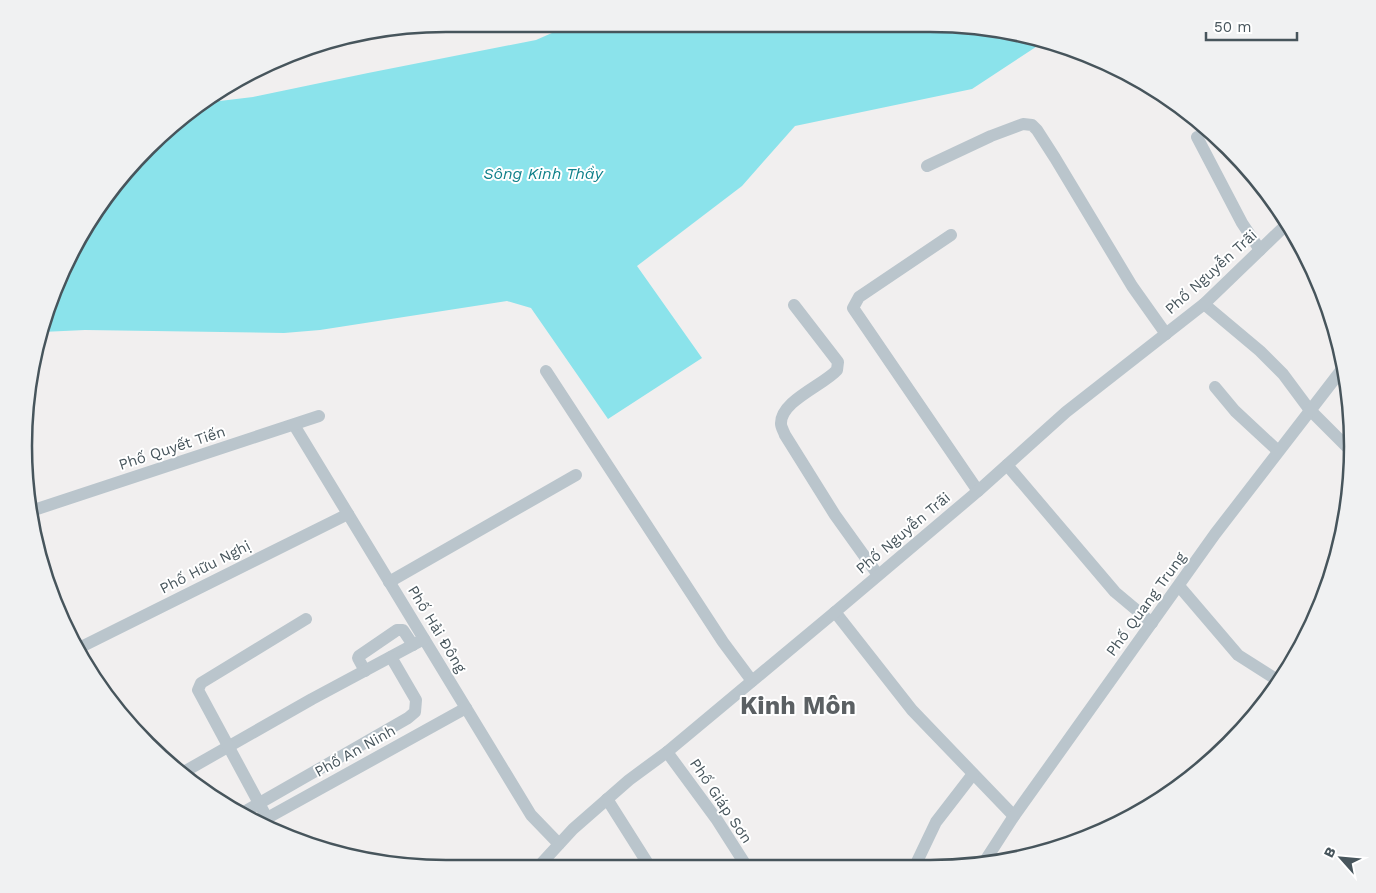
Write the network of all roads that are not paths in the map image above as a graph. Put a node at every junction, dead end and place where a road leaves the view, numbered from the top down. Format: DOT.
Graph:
graph roads {
  1 [pos="1197,137"];
  2 [pos="927,166"];
  3 [pos="1282,229"];
  4 [pos="951,235"];
  5 [pos="1260,250"];
  6 [pos="1204,304"];
  7 [pos="794,305"];
  8 [pos="1166,334"];
  9 [pos="546,371"];
  10 [pos="1337,375"];
  11 [pos="1215,387"];
  12 [pos="1310,409"];
  13 [pos="319,416"];
  14 [pos="294,425"];
  15 [pos="1344,444"];
  16 [pos="1278,451"];
  17 [pos="1007,465"];
  18 [pos="576,475"];
  19 [pos="978,491"];
  20 [pos="37,509"];
  21 [pos="348,514"];
  22 [pos="878,574"];
  23 [pos="390,582"];
  24 [pos="1179,586"];
  25 [pos="835,612"];
  26 [pos="306,619"];
  27 [pos="1152,623"];
  28 [pos="418,642"];
  29 [pos="84,646"];
  30 [pos="391,657"];
  31 [pos="365,671"];
  32 [pos="1274,678"];
  33 [pos="752,681"];
  34 [pos="466,708"];
  35 [pos="228,747"];
  36 [pos="668,752"];
  37 [pos="188,770"];
  38 [pos="973,774"];
  39 [pos="607,798"];
  40 [pos="260,804"];
  41 [pos="248,810"];
  42 [pos="1014,816"];
  43 [pos="264,818"];
  44 [pos="266,819"];
  45 [pos="559,844"];
  46 [pos="988,856"];
  47 [pos="544,860"];
  48 [pos="646,860"];
  49 [pos="743,860"];
  50 [pos="918,860"];
  1 -- 5 [label="street"];
  2 -- 8 [label="street"];
  3 -- 5 [label="street, Phố Nguyễn Trãi"];
  4 -- 19 [label="street"];
  5 -- 6 [label="street, Phố Nguyễn Trãi"];
  6 -- 8 [label="street, Phố Nguyễn Trãi"];
  6 -- 12 [label="street"];
  7 -- 22 [label="street"];
  8 -- 17 [label="street, Phố Nguyễn Trãi"];
  9 -- 33 [label="street"];
  10 -- 12 [label="street, Phố Quang Trung"];
  11 -- 16 [label="street"];
  12 -- 15 [label="street"];
  12 -- 16 [label="street, Phố Quang Trung"];
  13 -- 14 [label="street, Phố Quyết Tiến"];
  14 -- 20 [label="street, Phố Quyết Tiến"];
  14 -- 21 [label="street, Phố Hải Đông"];
  16 -- 24 [label="street, Phố Quang Trung"];
  17 -- 19 [label="street, Phố Nguyễn Trãi"];
  17 -- 27 [label="street"];
  18 -- 23 [label="street"];
  19 -- 22 [label="street, Phố Nguyễn Trãi"];
  21 -- 23 [label="street, Phố Hải Đông"];
  21 -- 29 [label="street, Phố Hữu Nghị"];
  22 -- 25 [label="street, Phố Nguyễn Trãi"];
  23 -- 28 [label="street, Phố Hải Đông"];
  24 -- 27 [label="street, Phố Quang Trung"];
  24 -- 32 [label="street"];
  25 -- 33 [label="street, Phố Nguyễn Trãi"];
  25 -- 38 [label="street"];
  26 -- 35 [label="street"];
  27 -- 42 [label="street, Phố Quang Trung"];
  28 -- 30 [label="street"];
  28 -- 31 [label="street"];
  28 -- 34 [label="street, Phố Hải Đông"];
  30 -- 31 [label="street"];
  30 -- 40 [label="street"];
  31 -- 35 [label="street"];
  33 -- 36 [label="street, Phố Nguyễn Trãi"];
  34 -- 44 [label="street, Phố An Ninh"];
  34 -- 45 [label="street, Phố Hải Đông"];
  35 -- 37 [label="street"];
  35 -- 40 [label="street"];
  36 -- 39 [label="street, Phố Nguyễn Trãi"];
  36 -- 49 [label="street, Phố Giáp Sơn"];
  38 -- 42 [label="street"];
  38 -- 50 [label="street"];
  39 -- 45 [label="street, Phố Nguyễn Trãi"];
  39 -- 48 [label="street"];
  40 -- 41 [label="street"];
  40 -- 43 [label="street"];
  42 -- 46 [label="street, Phố Quang Trung"];
  45 -- 47 [label="street, Phố Nguyễn Trãi"];
}
